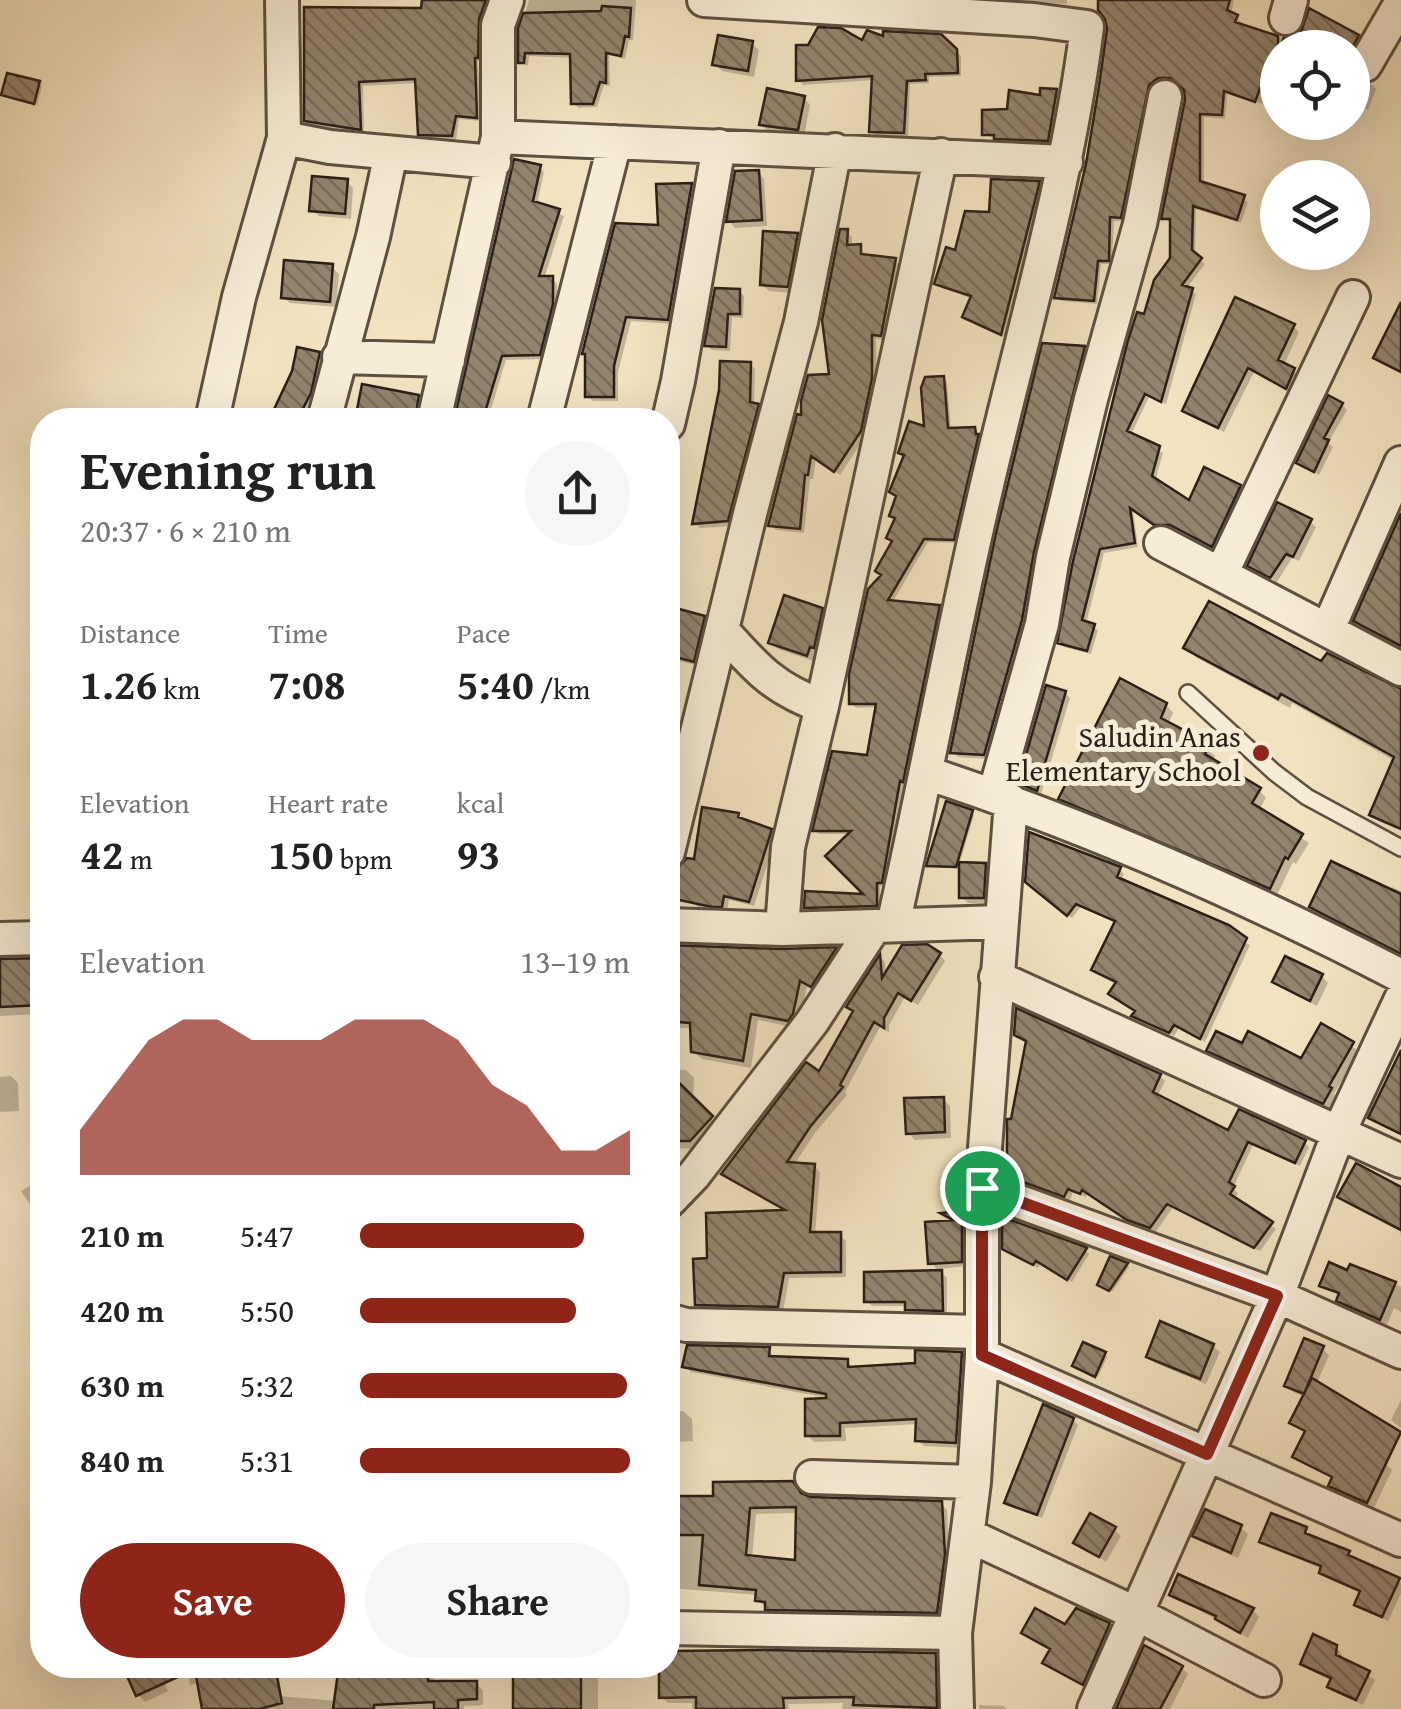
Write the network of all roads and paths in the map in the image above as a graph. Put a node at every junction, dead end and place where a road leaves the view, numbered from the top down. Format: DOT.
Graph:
graph roads {
  1 [pos="282,0"];
  2 [pos="507,0"];
  3 [pos="704,0"];
  4 [pos="1401,4"];
  5 [pos="1090,13"];
  6 [pos="1370,58"];
  7 [pos="1165,97"];
  8 [pos="284,138"];
  9 [pos="615,142"];
  10 [pos="719,146"];
  11 [pos="496,149"];
  12 [pos="835,150"];
  13 [pos="391,153"];
  14 [pos="941,155"];
  15 [pos="1066,162"];
  16 [pos="1353,297"];
  17 [pos="339,357"];
  18 [pos="448,360"];
  19 [pos="215,408"];
  20 [pos="327,408"];
  21 [pos="437,408"];
  22 [pos="547,408"];
  23 [pos="672,408"];
  24 [pos="1401,463"];
  25 [pos="1162,543"];
  26 [pos="1222,572"];
  27 [pos="1328,629"];
  28 [pos="723,632"];
  29 [pos="1401,669"];
  30 [pos="1188,693"];
  31 [pos="822,706"];
  32 [pos="928,772"];
  33 [pos="1002,798"];
  34 [pos="680,804"];
  35 [pos="1401,848"];
  36 [pos="1000,922"];
  37 [pos="680,925"];
  38 [pos="884,926"];
  39 [pos="782,929"];
  40 [pos="30,939"];
  41 [pos="0,940"];
  42 [pos="1401,976"];
  43 [pos="996,977"];
  44 [pos="1401,999"];
  45 [pos="1339,1132"];
  46 [pos="1401,1162"];
  47 [pos="982,1188"];
  48 [pos="680,1190"];
  49 [pos="1277,1296"];
  50 [pos="680,1323"];
  51 [pos="981,1343"];
  52 [pos="1401,1352"];
  53 [pos="1207,1454"];
  54 [pos="812,1477"];
  55 [pos="974,1482"];
  56 [pos="968,1534"];
  57 [pos="1401,1540"];
  58 [pos="1137,1614"];
  59 [pos="680,1628"];
  60 [pos="955,1632"];
  61 [pos="1264,1680"];
  62 [pos="956,1709"];
  63 [pos="1094,1709"];
  1 -- 8 [label="street"];
  2 -- 11 [label="street"];
  3 -- 5 [label="street"];
  4 -- 6 [label="street"];
  5 -- 15 [label="street"];
  7 -- 33 [label="street"];
  8 -- 13 [label="street"];
  8 -- 19 [label="street"];
  9 -- 10 [label="street"];
  9 -- 11 [label="street"];
  9 -- 22 [label="street"];
  10 -- 12 [label="street"];
  10 -- 23 [label="street"];
  11 -- 13 [label="street"];
  11 -- 18 [label="street"];
  12 -- 14 [label="street"];
  12 -- 28 [label="street"];
  13 -- 17 [label="street"];
  14 -- 15 [label="street"];
  14 -- 31 [label="street"];
  15 -- 32 [label="street"];
  16 -- 26 [label="street"];
  17 -- 18 [label="street"];
  17 -- 20 [label="street"];
  18 -- 21 [label="street"];
  24 -- 27 [label="street"];
  25 -- 26 [label="street"];
  26 -- 27 [label="street"];
  27 -- 29 [label="street"];
  28 -- 31 [label="street"];
  28 -- 34 [label="street"];
  30 -- 35 [label="lane"];
  31 -- 39 [label="street"];
  32 -- 33 [label="street"];
  32 -- 38 [label="street"];
  33 -- 36 [label="street"];
  33 -- 42 [label="street"];
  36 -- 38 [label="street"];
  36 -- 43 [label="street"];
  37 -- 39 [label="street"];
  38 -- 39 [label="street"];
  38 -- 48 [label="street"];
  40 -- 41 [label="street"];
  43 -- 45 [label="street"];
  43 -- 47 [label="street"];
  44 -- 45 [label="street"];
  45 -- 46 [label="street"];
  45 -- 49 [label="street"];
  47 -- 49 [label="street"];
  47 -- 51 [label="street"];
  49 -- 52 [label="street"];
  49 -- 53 [label="street"];
  50 -- 51 [label="street"];
  51 -- 53 [label="street"];
  51 -- 55 [label="street"];
  53 -- 57 [label="street"];
  53 -- 58 [label="street"];
  54 -- 55 [label="street"];
  55 -- 56 [label="street"];
  56 -- 58 [label="street"];
  56 -- 60 [label="street"];
  58 -- 61 [label="street"];
  58 -- 63 [label="street"];
  59 -- 60 [label="street"];
  60 -- 62 [label="street"];
}
